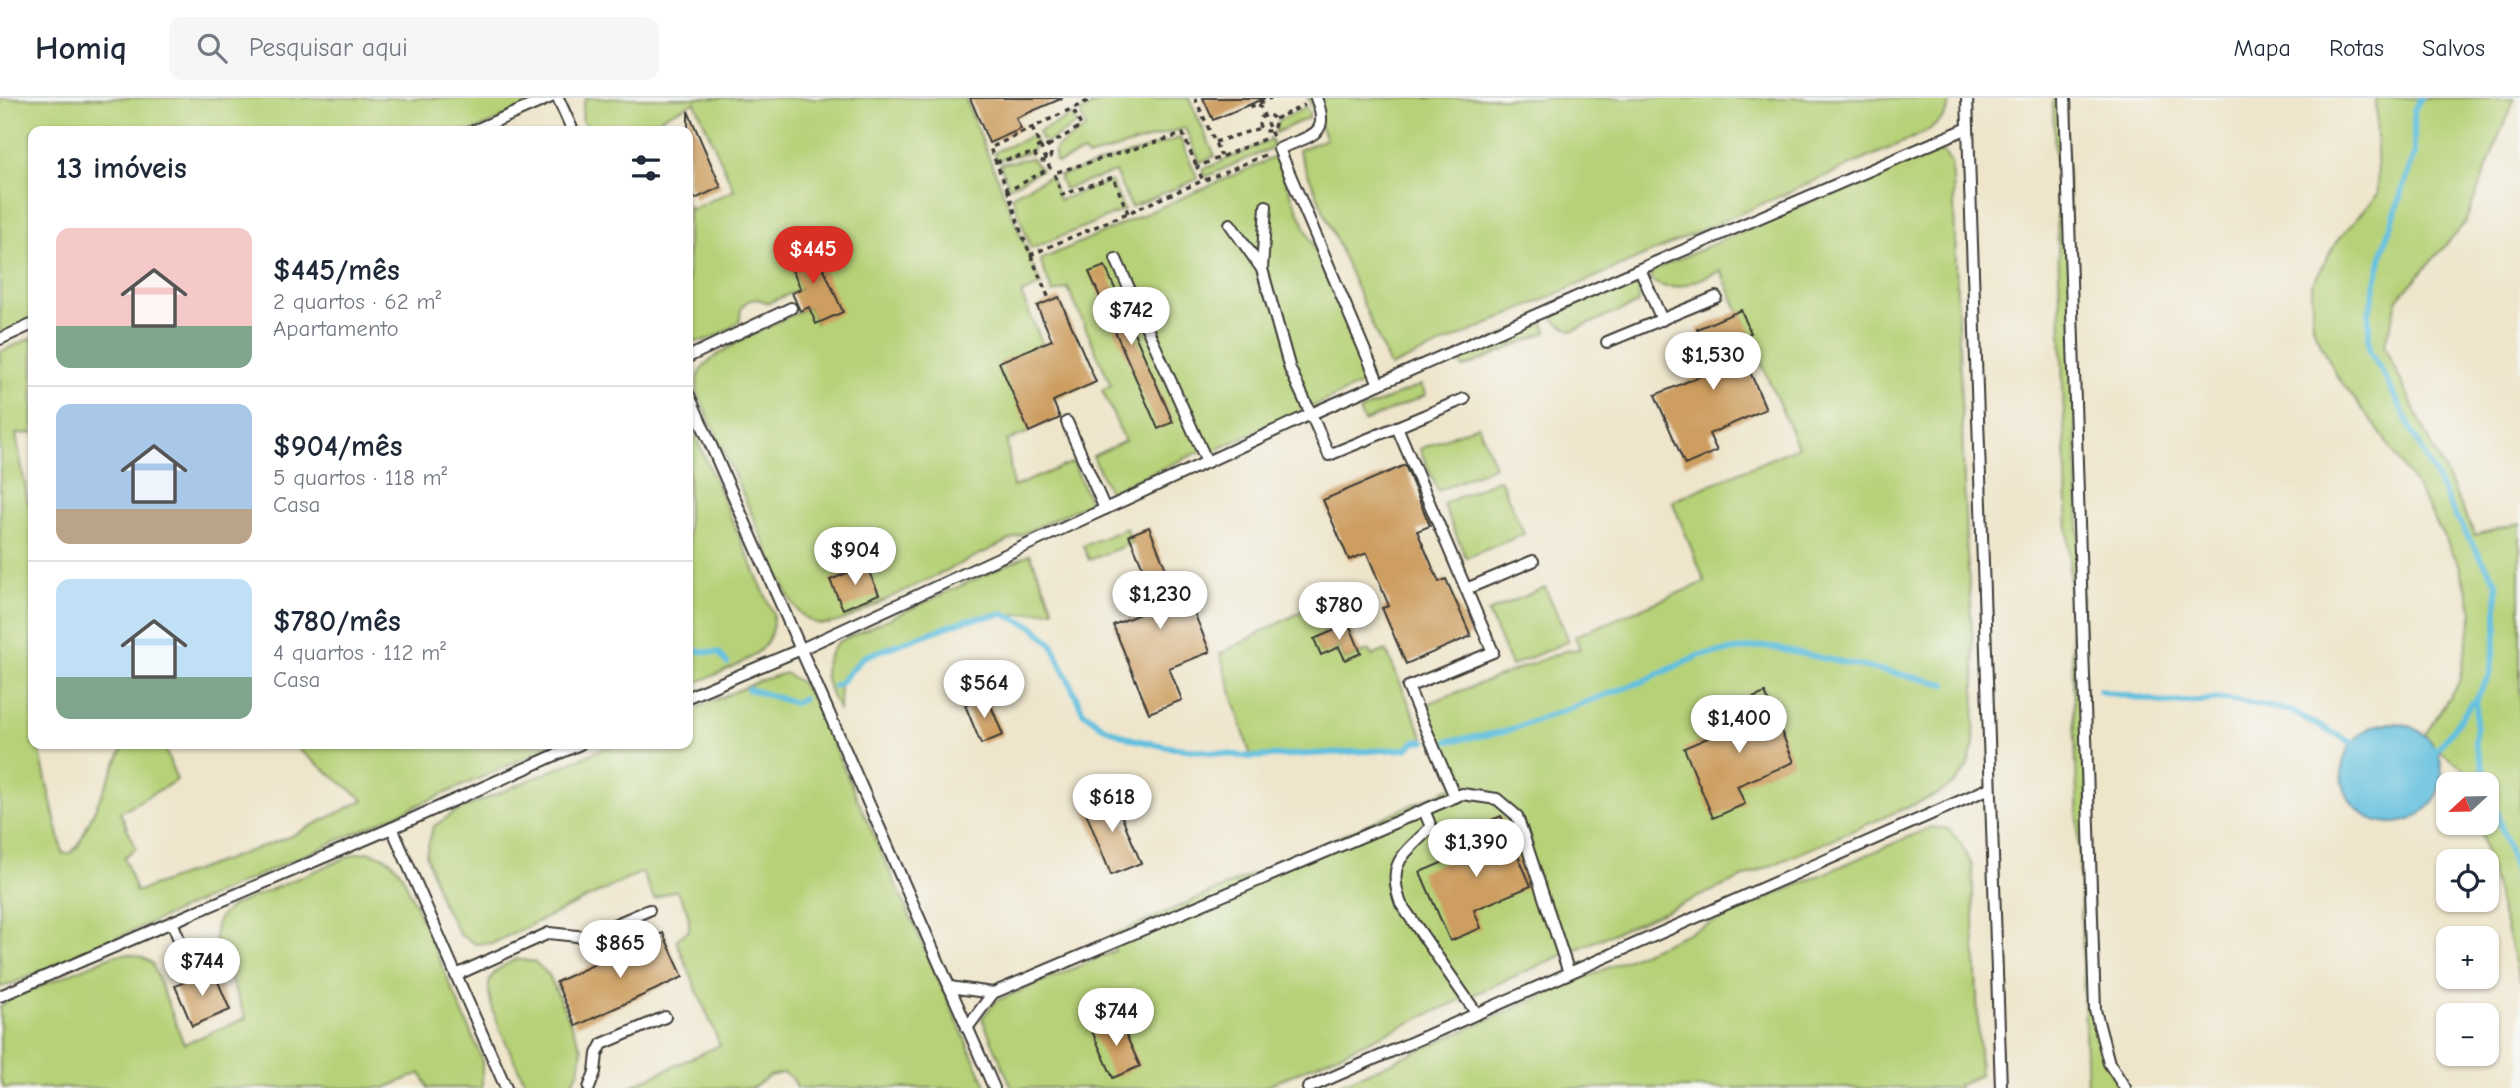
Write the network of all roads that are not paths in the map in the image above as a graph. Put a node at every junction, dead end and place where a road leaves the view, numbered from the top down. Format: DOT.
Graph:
graph roads {
  1 [pos="549,98"];
  2 [pos="558,98"];
  3 [pos="1967,98"];
  4 [pos="2065,98"];
  5 [pos="1316,99"];
  6 [pos="485,126"];
  7 [pos="571,126"];
  8 [pos="1968,128"];
  9 [pos="1266,205"];
  10 [pos="1230,224"];
  11 [pos="1116,259"];
  12 [pos="1262,269"];
  13 [pos="1640,270"];
  14 [pos="1716,297"];
  15 [pos="791,308"];
  16 [pos="1662,320"];
  17 [pos="28,326"];
  18 [pos="0,339"];
  19 [pos="1607,342"];
  20 [pos="693,355"];
  21 [pos="1379,384"];
  22 [pos="1464,399"];
  23 [pos="693,405"];
  24 [pos="1311,414"];
  25 [pos="1067,422"];
  26 [pos="1397,427"];
  27 [pos="1207,462"];
  28 [pos="1105,509"];
  29 [pos="1533,561"];
  30 [pos="1466,589"];
  31 [pos="799,650"];
  32 [pos="693,695"];
  33 [pos="569,749"];
  34 [pos="1990,788"];
  35 [pos="1455,797"];
  36 [pos="1424,810"];
  37 [pos="392,828"];
  38 [pos="649,910"];
  39 [pos="172,922"];
  40 [pos="189,964"];
  41 [pos="1569,973"];
  42 [pos="456,975"];
  43 [pos="949,987"];
  44 [pos="993,993"];
  45 [pos="0,996"];
  46 [pos="1477,1014"];
  47 [pos="664,1017"];
  48 [pos="967,1028"];
  49 [pos="506,1088"];
  50 [pos="589,1088"];
  51 [pos="994,1088"];
  52 [pos="1308,1088"];
  53 [pos="2001,1088"];
  54 [pos="2125,1088"];
  1 -- 6 [label="lane"];
  2 -- 7 [label="lane"];
  3 -- 8 [label="lane"];
  4 -- 54 [label="lane"];
  5 -- 21 [label="lane"];
  8 -- 13 [label="lane"];
  8 -- 34 [label="lane"];
  9 -- 12 [label="lane"];
  10 -- 12 [label="lane"];
  11 -- 27 [label="lane"];
  12 -- 24 [label="lane"];
  13 -- 16 [label="lane"];
  13 -- 21 [label="lane"];
  14 -- 16 [label="lane"];
  15 -- 20 [label="lane"];
  16 -- 19 [label="lane"];
  17 -- 18 [label="lane"];
  21 -- 24 [label="lane"];
  22 -- 26 [label="lane"];
  23 -- 31 [label="lane"];
  24 -- 26 [label="lane"];
  24 -- 27 [label="lane"];
  25 -- 28 [label="lane"];
  26 -- 30 [label="lane"];
  27 -- 28 [label="lane"];
  28 -- 31 [label="lane"];
  29 -- 30 [label="lane"];
  30 -- 35 [label="lane"];
  31 -- 32 [label="lane"];
  31 -- 43 [label="lane"];
  33 -- 37 [label="lane"];
  34 -- 41 [label="lane"];
  34 -- 53 [label="lane"];
  35 -- 36 [label="lane"];
  35 -- 41 [label="lane"];
  36 -- 44 [label="lane"];
  36 -- 46 [label="lane"];
  37 -- 39 [label="lane"];
  37 -- 42 [label="lane"];
  38 -- 42 [label="lane"];
  39 -- 40 [label="lane"];
  39 -- 45 [label="lane"];
  41 -- 46 [label="lane"];
  42 -- 49 [label="lane"];
  43 -- 44 [label="lane"];
  43 -- 48 [label="lane"];
  44 -- 48 [label="lane"];
  46 -- 52 [label="lane"];
  47 -- 50 [label="lane"];
  48 -- 51 [label="lane"];
}
